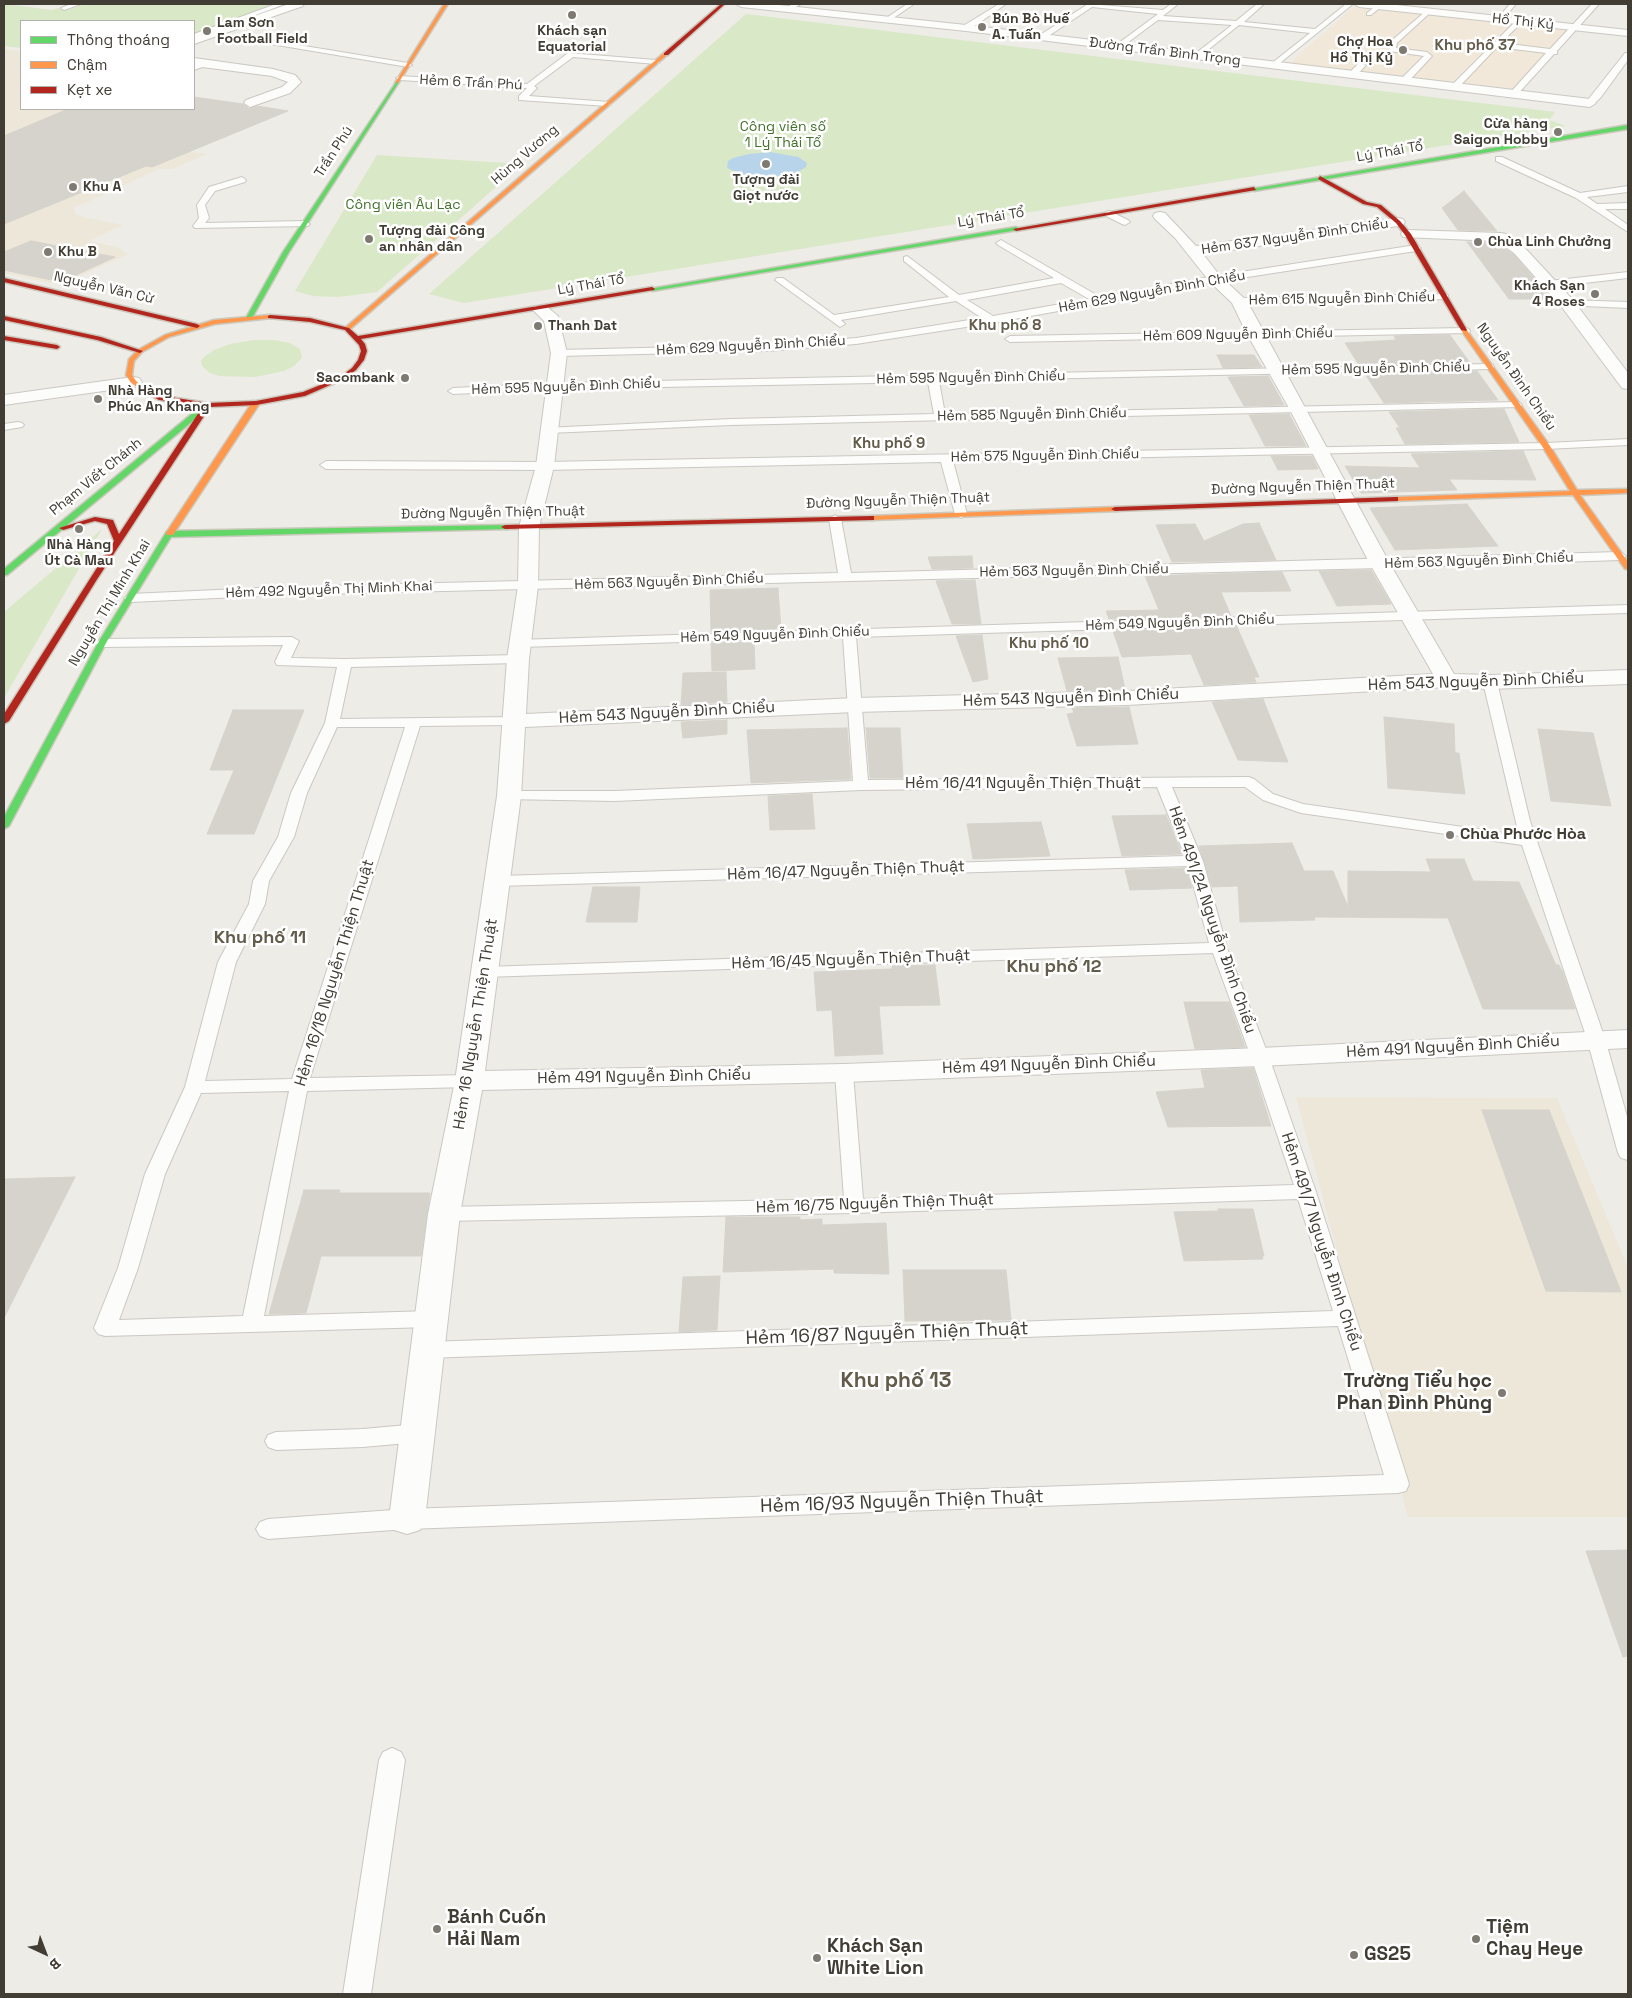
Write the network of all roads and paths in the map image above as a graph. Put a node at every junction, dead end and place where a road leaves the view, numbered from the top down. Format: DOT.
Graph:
graph roads {
  1 [pos="78,4"];
  2 [pos="282,4"];
  3 [pos="299,4"];
  4 [pos="446,4"];
  5 [pos="723,4"];
  6 [pos="741,4"];
  7 [pos="911,4"];
  8 [pos="1003,4"];
  9 [pos="1092,4"];
  10 [pos="1175,4"];
  11 [pos="1260,4"];
  12 [pos="1350,4"];
  13 [pos="1359,4"];
  14 [pos="1513,4"];
  15 [pos="1596,4"];
  16 [pos="793,6"];
  17 [pos="1380,6"];
  18 [pos="64,8"];
  19 [pos="1422,8"];
  20 [pos="1163,12"];
  21 [pos="1369,14"];
  22 [pos="1156,18"];
  23 [pos="1500,19"];
  24 [pos="887,20"];
  25 [pos="1519,21"];
  26 [pos="1237,23"];
  27 [pos="1574,27"];
  28 [pos="966,28"];
  29 [pos="1316,31"];
  30 [pos="1628,33"];
  31 [pos="195,36"];
  32 [pos="1041,37"];
  33 [pos="195,41"];
  34 [pos="271,42"];
  35 [pos="1496,45"];
  36 [pos="1119,47"];
  37 [pos="1554,52"];
  38 [pos="1628,55"];
  39 [pos="1198,56"];
  40 [pos="195,62"];
  41 [pos="656,62"];
  42 [pos="207,64"];
  43 [pos="408,65"];
  44 [pos="1362,65"];
  45 [pos="1274,66"];
  46 [pos="195,68"];
  47 [pos="1352,75"];
  48 [pos="400,78"];
  49 [pos="1404,81"];
  50 [pos="529,86"];
  51 [pos="1454,87"];
  52 [pos="1513,94"];
  53 [pos="250,103"];
  54 [pos="1590,103"];
  55 [pos="607,104"];
  56 [pos="1628,127"];
  57 [pos="1628,138"];
  58 [pos="1499,159"];
  59 [pos="1342,175"];
  60 [pos="1320,178"];
  61 [pos="242,180"];
  62 [pos="1374,181"];
  63 [pos="1357,184"];
  64 [pos="1337,187"];
  65 [pos="1628,189"];
  66 [pos="1579,196"];
  67 [pos="1380,206"];
  68 [pos="1628,206"];
  69 [pos="1596,207"];
  70 [pos="1109,214"];
  71 [pos="1160,216"];
  72 [pos="1124,222"];
  73 [pos="305,224"];
  74 [pos="1403,228"];
  75 [pos="1628,229"];
  76 [pos="1001,243"];
  77 [pos="1416,248"];
  78 [pos="1192,251"];
  79 [pos="903,260"];
  80 [pos="1628,275"];
  81 [pos="798,277"];
  82 [pos="1064,279"];
  83 [pos="4,280"];
  84 [pos="1215,280"];
  85 [pos="775,281"];
  86 [pos="1549,284"];
  87 [pos="1444,297"];
  88 [pos="957,298"];
  89 [pos="1239,301"];
  90 [pos="1101,302"];
  91 [pos="1567,303"];
  92 [pos="1628,305"];
  93 [pos="546,317"];
  94 [pos="4,318"];
  95 [pos="249,318"];
  96 [pos="832,318"];
  97 [pos="992,320"];
  98 [pos="130,322"];
  99 [pos="198,326"];
  100 [pos="347,329"];
  101 [pos="182,330"];
  102 [pos="1466,331"];
  103 [pos="1255,334"];
  104 [pos="4,338"];
  105 [pos="358,338"];
  106 [pos="1010,339"];
  107 [pos="856,341"];
  108 [pos="66,348"];
  109 [pos="140,351"];
  110 [pos="558,353"];
  111 [pos="1489,367"];
  112 [pos="1275,371"];
  113 [pos="933,378"];
  114 [pos="133,382"];
  115 [pos="1628,384"];
  116 [pos="554,386"];
  117 [pos="453,391"];
  118 [pos="4,400"];
  119 [pos="256,403"];
  120 [pos="1516,404"];
  121 [pos="208,405"];
  122 [pos="1298,408"];
  123 [pos="940,417"];
  124 [pos="18,425"];
  125 [pos="4,427"];
  126 [pos="549,430"];
  127 [pos="1628,442"];
  128 [pos="1546,446"];
  129 [pos="1318,451"];
  130 [pos="946,458"];
  131 [pos="326,465"];
  132 [pos="545,466"];
  133 [pos="1628,491"];
  134 [pos="1575,492"];
  135 [pos="1346,501"];
  136 [pos="961,514"];
  137 [pos="835,519"];
  138 [pos="528,527"];
  139 [pos="52,532"];
  140 [pos="168,535"];
  141 [pos="118,541"];
  142 [pos="1620,556"];
  143 [pos="1380,564"];
  144 [pos="1628,568"];
  145 [pos="4,573"];
  146 [pos="845,577"];
  147 [pos="528,586"];
  148 [pos="131,598"];
  149 [pos="1628,609"];
  150 [pos="1410,615"];
  151 [pos="849,633"];
  152 [pos="102,643"];
  153 [pos="520,650"];
  154 [pos="345,663"];
  155 [pos="1628,677"];
  156 [pos="1447,680"];
  157 [pos="1490,682"];
  158 [pos="855,704"];
  159 [pos="4,721"];
  160 [pos="514,721"];
  161 [pos="414,722"];
  162 [pos="332,723"];
  163 [pos="1162,782"];
  164 [pos="861,785"];
  165 [pos="510,796"];
  166 [pos="4,826"];
  167 [pos="1529,841"];
  168 [pos="1195,861"];
  169 [pos="498,881"];
  170 [pos="1219,948"];
  171 [pos="484,972"];
  172 [pos="1628,1038"];
  173 [pos="1596,1039"];
  174 [pos="1260,1057"];
  175 [pos="844,1073"];
  176 [pos="469,1081"];
  177 [pos="299,1085"];
  178 [pos="194,1087"];
  179 [pos="1628,1154"];
  180 [pos="1306,1192"];
  181 [pos="854,1206"];
  182 [pos="444,1214"];
  183 [pos="1346,1318"];
  184 [pos="431,1319"];
  185 [pos="252,1325"];
  186 [pos="428,1350"];
  187 [pos="418,1433"];
  188 [pos="276,1441"];
  189 [pos="1398,1484"];
  190 [pos="407,1519"];
  191 [pos="268,1529"];
  192 [pos="392,1760"];
  193 [pos="357,1994"];
  1 -- 18 [label="lane"];
  2 -- 31 [label="lane"];
  3 -- 33 [label="street"];
  4 -- 43 [label="main road, Trần Phú"];
  5 -- 41 [label="main road, Hùng Vương"];
  6 -- 16 [label="street, Đường Trần Bình Trọng"];
  7 -- 24 [label="lane"];
  8 -- 28 [label="lane"];
  9 -- 20 [label="lane"];
  9 -- 32 [label="lane"];
  10 -- 20 [label="lane"];
  11 -- 26 [label="lane"];
  12 -- 29 [label="lane"];
  13 -- 17 [label="street, Hồ Thị Kỷ"];
  14 -- 23 [label="lane"];
  15 -- 27 [label="lane"];
  16 -- 24 [label="street, Đường Trần Bình Trọng"];
  17 -- 19 [label="street, Hồ Thị Kỷ"];
  17 -- 21 [label="lane"];
  19 -- 23 [label="street, Hồ Thị Kỷ"];
  19 -- 49 [label="lane"];
  20 -- 22 [label="lane"];
  22 -- 26 [label="lane"];
  22 -- 36 [label="lane"];
  23 -- 25 [label="street, Hồ Thị Kỷ"];
  24 -- 28 [label="street, Đường Trần Bình Trọng"];
  25 -- 27 [label="street, Hồ Thị Kỷ"];
  25 -- 35 [label="lane"];
  26 -- 29 [label="lane"];
  26 -- 39 [label="lane"];
  27 -- 30 [label="street, Hồ Thị Kỷ"];
  27 -- 37 [label="lane"];
  28 -- 32 [label="street, Đường Trần Bình Trọng"];
  29 -- 45 [label="lane"];
  32 -- 36 [label="street, Đường Trần Bình Trọng"];
  34 -- 43 [label="lane"];
  35 -- 37 [label="lane"];
  35 -- 51 [label="lane"];
  36 -- 39 [label="street, Đường Trần Bình Trọng"];
  37 -- 52 [label="lane"];
  38 -- 54 [label="lane"];
  39 -- 45 [label="street, Đường Trần Bình Trọng"];
  40 -- 42 [label="street"];
  41 -- 50 [label="lane"];
  41 -- 55 [label="main road, Hùng Vương"];
  42 -- 46 [label="lane"];
  42 -- 53 [label="street"];
  43 -- 48 [label="main road, Trần Phú"];
  44 -- 47 [label="lane"];
  45 -- 47 [label="street, Đường Trần Bình Trọng"];
  47 -- 49 [label="street, Đường Trần Bình Trọng"];
  48 -- 50 [label="lane, Hẻm 6 Trần Phú"];
  48 -- 73 [label="main road, Trần Phú"];
  49 -- 51 [label="street, Đường Trần Bình Trọng"];
  50 -- 55 [label="lane, Hẻm 6 Trần Phú"];
  51 -- 52 [label="street, Đường Trần Bình Trọng"];
  52 -- 54 [label="street, Đường Trần Bình Trọng"];
  55 -- 100 [label="main road, Hùng Vương"];
  56 -- 59 [label="main road, Lý Thái Tổ"];
  57 -- 58 [label="main road, Lý Thái Tổ"];
  58 -- 62 [label="main road, Lý Thái Tổ"];
  58 -- 66 [label="lane"];
  59 -- 60 [label="main road, Lý Thái Tổ"];
  59 -- 63 [label="main road"];
  60 -- 64 [label="main road, Nguyễn Đình Chiểu"];
  60 -- 70 [label="main road, Lý Thái Tổ"];
  61 -- 73 [label="lane"];
  63 -- 64 [label="main road, Lý Thái Tổ"];
  63 -- 67 [label="main road, Nguyễn Đình Chiểu"];
  64 -- 67 [label="main road, Nguyễn Đình Chiểu"];
  64 -- 71 [label="main road, Lý Thái Tổ"];
  65 -- 66 [label="lane"];
  66 -- 69 [label="lane"];
  67 -- 74 [label="main road, Nguyễn Đình Chiểu"];
  68 -- 69 [label="lane"];
  69 -- 75 [label="lane"];
  70 -- 72 [label="lane"];
  70 -- 93 [label="main road, Lý Thái Tổ"];
  71 -- 72 [label="main road, Lý Thái Tổ"];
  71 -- 78 [label="street"];
  72 -- 76 [label="main road, Lý Thái Tổ"];
  73 -- 95 [label="main road, Trần Phú"];
  74 -- 77 [label="main road, Nguyễn Đình Chiểu"];
  74 -- 78 [label="street, Hẻm 637 Nguyễn Ðình Chiểu"];
  74 -- 86 [label="street, Hẻm 637 Nguyễn Ðình Chiểu"];
  76 -- 79 [label="main road, Lý Thái Tổ"];
  76 -- 82 [label="lane"];
  77 -- 84 [label="lane, Hẻm 629 Nguyễn Ðình Chiểu"];
  77 -- 87 [label="main road, Nguyễn Đình Chiểu"];
  78 -- 84 [label="street"];
  79 -- 88 [label="lane"];
  80 -- 86 [label="lane"];
  81 -- 85 [label="main road"];
  82 -- 88 [label="lane"];
  82 -- 90 [label="lane"];
  83 -- 99 [label="main road, Nguyễn Văn Cừ"];
  84 -- 89 [label="street"];
  84 -- 90 [label="lane, Hẻm 629 Nguyễn Ðình Chiểu"];
  85 -- 96 [label="lane"];
  86 -- 91 [label="street, Hẻm 637 Nguyễn Ðình Chiểu"];
  87 -- 89 [label="lane, Hẻm 615 Nguyễn Ðình Chiểu"];
  87 -- 102 [label="main road, Nguyễn Đình Chiểu"];
  88 -- 96 [label="lane"];
  88 -- 97 [label="lane"];
  89 -- 103 [label="street"];
  90 -- 97 [label="lane, Hẻm 629 Nguyễn Ðình Chiểu"];
  91 -- 92 [label="lane"];
  91 -- 115 [label="street, Hẻm 637 Nguyễn Ðình Chiểu"];
  93 -- 105 [label="main road, Lý Thái Tổ"];
  93 -- 110 [label="street, Hẻm 16 Nguyễn Thiện Thuật"];
  94 -- 109 [label="main road"];
  95 -- 99 [label="main road"];
  95 -- 100 [label="main road"];
  96 -- 107 [label="lane"];
  97 -- 107 [label="lane, Hẻm 629 Nguyễn Ðình Chiểu"];
  98 -- 101 [label="main road, Nguyễn Văn Cừ"];
  99 -- 101 [label="main road"];
  100 -- 105 [label="main road"];
  101 -- 109 [label="main road"];
  102 -- 103 [label="lane, Hẻm 609 Nguyễn Ðình Chiểu"];
  102 -- 111 [label="main road, Nguyễn Đình Chiểu"];
  103 -- 106 [label="lane, Hẻm 609 Nguyễn Ðình Chiểu"];
  103 -- 112 [label="street"];
  104 -- 108 [label="main road"];
  105 -- 119 [label="main road"];
  107 -- 110 [label="lane, Hẻm 629 Nguyễn Ðình Chiểu"];
  109 -- 114 [label="main road"];
  110 -- 116 [label="street, Hẻm 16 Nguyễn Thiện Thuật"];
  111 -- 112 [label="lane, Hẻm 595 Nguyễn Ðình Chiểu"];
  111 -- 120 [label="main road, Nguyễn Đình Chiểu"];
  112 -- 113 [label="lane, Hẻm 595 Nguyễn Ðình Chiểu"];
  112 -- 122 [label="street"];
  113 -- 116 [label="lane, Hẻm 595 Nguyễn Ðình Chiểu"];
  113 -- 123 [label="lane"];
  114 -- 118 [label="street"];
  114 -- 121 [label="main road"];
  116 -- 117 [label="lane, Hẻm 595 Nguyễn Ðình Chiểu"];
  116 -- 126 [label="street, Hẻm 16 Nguyễn Thiện Thuật"];
  119 -- 121 [label="main road"];
  119 -- 140 [label="main road, Nguyễn Thị Minh Khai"];
  120 -- 122 [label="lane, Hẻm 585 Nguyễn Ðình Chiểu"];
  120 -- 128 [label="main road, Nguyễn Đình Chiểu"];
  121 -- 139 [label="main road, Phạm Viết Chánh"];
  121 -- 141 [label="main road, Nguyễn Thị Minh Khai"];
  122 -- 123 [label="lane, Hẻm 585 Nguyễn Ðình Chiểu"];
  122 -- 129 [label="street"];
  123 -- 126 [label="lane, Hẻm 585 Nguyễn Ðình Chiểu"];
  124 -- 125 [label="lane"];
  126 -- 132 [label="street, Hẻm 16 Nguyễn Thiện Thuật"];
  127 -- 128 [label="lane, Hẻm 575 Nguyễn Ðình Chiểu"];
  128 -- 129 [label="lane, Hẻm 575 Nguyễn Ðình Chiểu"];
  128 -- 134 [label="main road, Nguyễn Đình Chiểu"];
  129 -- 130 [label="lane, Hẻm 575 Nguyễn Ðình Chiểu"];
  129 -- 135 [label="street"];
  130 -- 132 [label="lane, Hẻm 575 Nguyễn Ðình Chiểu"];
  130 -- 136 [label="lane"];
  131 -- 132 [label="lane, Hẻm 575 Nguyễn Ðình Chiểu"];
  132 -- 138 [label="street, Hẻm 16 Nguyễn Thiện Thuật"];
  133 -- 134 [label="main road, Đường Nguyễn Thiện Thuật"];
  134 -- 135 [label="main road, Đường Nguyễn Thiện Thuật"];
  134 -- 142 [label="main road, Nguyễn Đình Chiểu"];
  135 -- 136 [label="main road, Đường Nguyễn Thiện Thuật"];
  135 -- 143 [label="street"];
  136 -- 137 [label="main road, Đường Nguyễn Thiện Thuật"];
  137 -- 138 [label="main road, Đường Nguyễn Thiện Thuật"];
  137 -- 146 [label="lane"];
  138 -- 140 [label="main road, Đường Nguyễn Thiện Thuật"];
  138 -- 147 [label="street, Hẻm 16 Nguyễn Thiện Thuật"];
  139 -- 141 [label="main road"];
  139 -- 145 [label="main road, Phạm Viết Chánh"];
  140 -- 148 [label="main road, Nguyễn Thị Minh Khai"];
  141 -- 159 [label="main road, Nguyễn Thị Minh Khai"];
  142 -- 143 [label="lane, Hẻm 563 Nguyễn Ðình Chiểu"];
  142 -- 144 [label="main road, Nguyễn Đình Chiểu"];
  143 -- 146 [label="lane, Hẻm 563 Nguyễn Ðình Chiểu"];
  143 -- 150 [label="street"];
  146 -- 147 [label="lane, Hẻm 563 Nguyễn Ðình Chiểu"];
  147 -- 148 [label="lane, Hẻm 492 Nguyễn Thị Minh Khai"];
  147 -- 153 [label="street, Hẻm 16 Nguyễn Thiện Thuật"];
  148 -- 152 [label="main road, Nguyễn Thị Minh Khai"];
  149 -- 150 [label="lane, Hẻm 549 Nguyễn Ðình Chiểu"];
  150 -- 151 [label="lane, Hẻm 549 Nguyễn Ðình Chiểu"];
  150 -- 156 [label="street"];
  151 -- 153 [label="lane, Hẻm 549 Nguyễn Ðình Chiểu"];
  151 -- 158 [label="lane"];
  152 -- 154 [label="lane"];
  152 -- 166 [label="main road, Nguyễn Thị Minh Khai"];
  153 -- 154 [label="lane"];
  153 -- 160 [label="street, Hẻm 16 Nguyễn Thiện Thuật"];
  154 -- 162 [label="lane"];
  155 -- 157 [label="street, Hẻm 543 Nguyễn Ðình Chiểu"];
  156 -- 157 [label="street, Hẻm 543 Nguyễn Ðình Chiểu"];
  156 -- 158 [label="street, Hẻm 543 Nguyễn Ðình Chiểu"];
  157 -- 167 [label="lane"];
  158 -- 160 [label="street, Hẻm 543 Nguyễn Ðình Chiểu"];
  158 -- 164 [label="lane"];
  160 -- 161 [label="lane"];
  160 -- 165 [label="street, Hẻm 16 Nguyễn Thiện Thuật"];
  161 -- 162 [label="lane"];
  161 -- 177 [label="lane, Hẻm 16/18 Nguyễn Thiện Thuật"];
  162 -- 178 [label="lane"];
  163 -- 164 [label="lane, Hẻm 16/41 Nguyễn Thiện Thuật"];
  163 -- 167 [label="lane, Hẻm 16/41 Nguyễn Thiện Thuật"];
  163 -- 168 [label="lane, Hẻm 491/24 Nguyễn Đình Chiểu"];
  164 -- 165 [label="lane, Hẻm 16/41 Nguyễn Thiện Thuật"];
  165 -- 169 [label="street, Hẻm 16 Nguyễn Thiện Thuật"];
  167 -- 173 [label="lane"];
  168 -- 169 [label="lane, Hẻm 16/47 Nguyễn Thiện Thuật"];
  168 -- 170 [label="lane, Hẻm 491/24 Nguyễn Đình Chiểu"];
  169 -- 171 [label="street, Hẻm 16 Nguyễn Thiện Thuật"];
  170 -- 171 [label="lane, Hẻm 16/45 Nguyễn Thiện Thuật"];
  170 -- 174 [label="lane, Hẻm 491/24 Nguyễn Đình Chiểu"];
  171 -- 176 [label="street, Hẻm 16 Nguyễn Thiện Thuật"];
  172 -- 173 [label="street, Hẻm 491 Nguyễn Ðình Chiểu"];
  173 -- 174 [label="street, Hẻm 491 Nguyễn Ðình Chiểu"];
  173 -- 179 [label="lane"];
  174 -- 175 [label="street, Hẻm 491 Nguyễn Ðình Chiểu"];
  174 -- 180 [label="lane, Hẻm 491/7 Nguyễn Ðình Chiểu"];
  175 -- 176 [label="street, Hẻm 491 Nguyễn Ðình Chiểu"];
  175 -- 181 [label="lane"];
  176 -- 177 [label="lane"];
  176 -- 182 [label="street, Hẻm 16 Nguyễn Thiện Thuật"];
  177 -- 178 [label="lane"];
  177 -- 185 [label="lane, Hẻm 16/18 Nguyễn Thiện Thuật"];
  178 -- 185 [label="lane"];
  180 -- 181 [label="lane, Hẻm 16/75 Nguyễn Thiện Thuật"];
  180 -- 183 [label="lane, Hẻm 491/7 Nguyễn Ðình Chiểu"];
  181 -- 182 [label="lane, Hẻm 16/75 Nguyễn Thiện Thuật"];
  182 -- 184 [label="street, Hẻm 16 Nguyễn Thiện Thuật"];
  183 -- 186 [label="lane, Hẻm 16/87 Nguyễn Thiện Thuật"];
  183 -- 189 [label="lane, Hẻm 491/7 Nguyễn Ðình Chiểu"];
  184 -- 185 [label="lane"];
  184 -- 186 [label="street, Hẻm 16 Nguyễn Thiện Thuật"];
  186 -- 187 [label="street, Hẻm 16 Nguyễn Thiện Thuật"];
  187 -- 188 [label="lane"];
  187 -- 190 [label="street, Hẻm 16 Nguyễn Thiện Thuật"];
  189 -- 190 [label="lane, Hẻm 16/93 Nguyễn Thiện Thuật"];
  190 -- 191 [label="lane, Hẻm 16/93 Nguyễn Thiện Thuật"];
  192 -- 193 [label="lane"];
}
